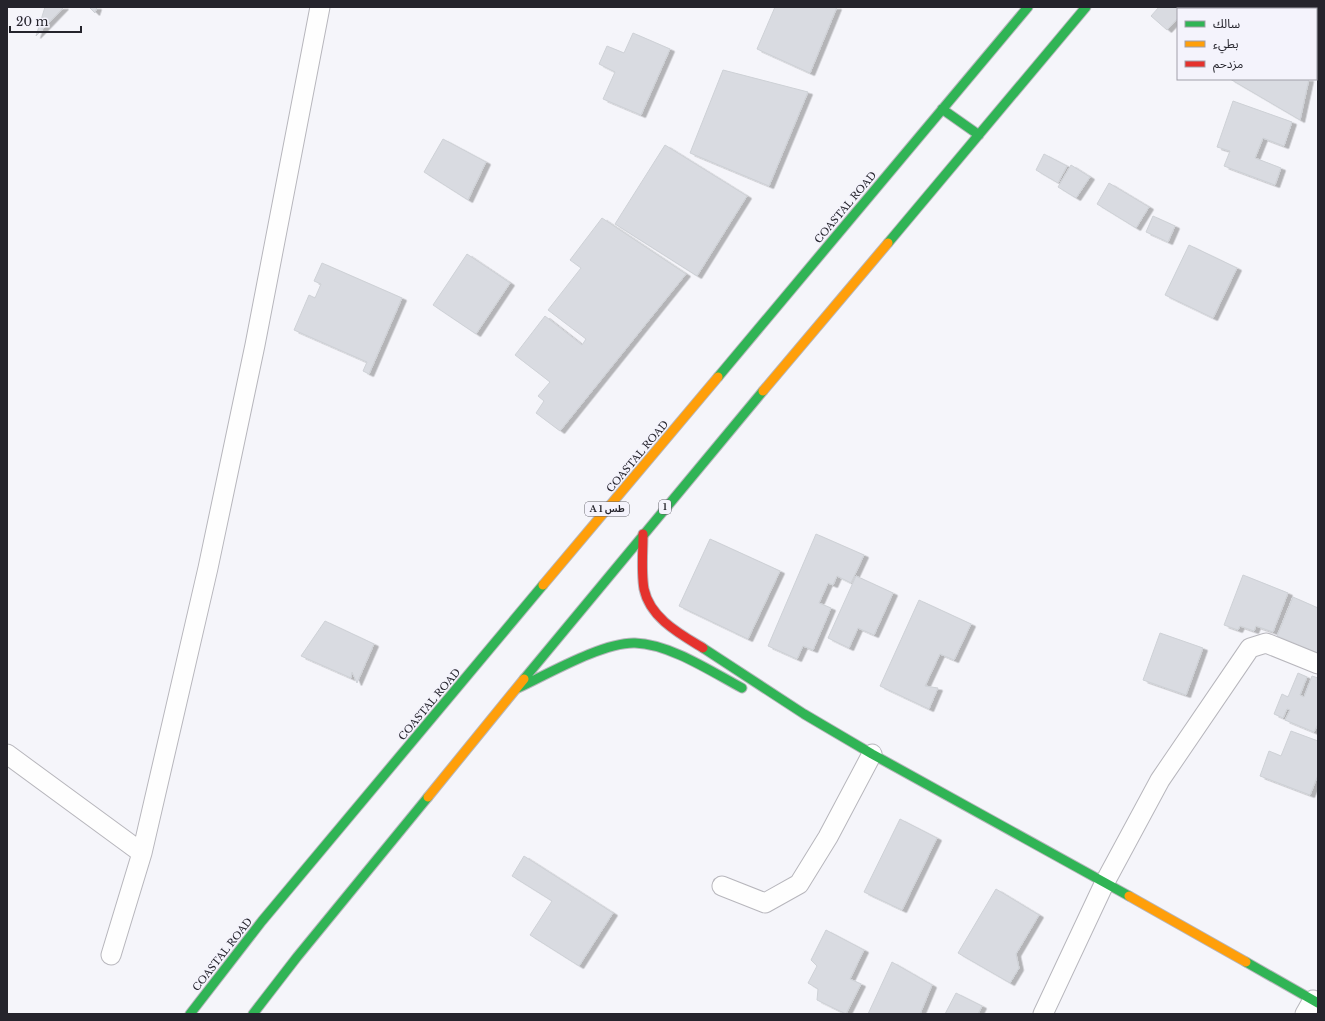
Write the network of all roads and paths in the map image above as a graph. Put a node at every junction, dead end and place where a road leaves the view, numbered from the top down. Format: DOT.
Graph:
graph roads {
  1 [pos="320,7"];
  2 [pos="1028,7"];
  3 [pos="1086,7"];
  4 [pos="942,109"];
  5 [pos="978,135"];
  6 [pos="643,534"];
  7 [pos="1318,664"];
  8 [pos="518,688"];
  9 [pos="750,692"];
  10 [pos="763,699"];
  11 [pos="804,714"];
  12 [pos="7,754"];
  13 [pos="872,754"];
  14 [pos="142,853"];
  15 [pos="1105,882"];
  16 [pos="722,886"];
  17 [pos="111,955"];
  18 [pos="1312,1006"];
  19 [pos="190,1014"];
  20 [pos="253,1014"];
  21 [pos="1043,1014"];
  1 -- 14 [label="street"];
  2 -- 4 [label="main road, COASTAL ROAD / A 1 طس"];
  3 -- 5 [label="main road, 1"];
  4 -- 5 [label="main road"];
  4 -- 19 [label="main road, COASTAL ROAD / A 1 طس"];
  5 -- 6 [label="main road, 1"];
  6 -- 8 [label="main road, 1"];
  6 -- 11 [label="main road"];
  7 -- 15 [label="street"];
  8 -- 9 [label="main road"];
  8 -- 20 [label="main road, 1"];
  10 -- 11 [label="main road"];
  11 -- 13 [label="main road"];
  12 -- 14 [label="street"];
  13 -- 15 [label="main road"];
  13 -- 16 [label="street"];
  14 -- 17 [label="street"];
  15 -- 18 [label="main road"];
  15 -- 21 [label="street"];
}
